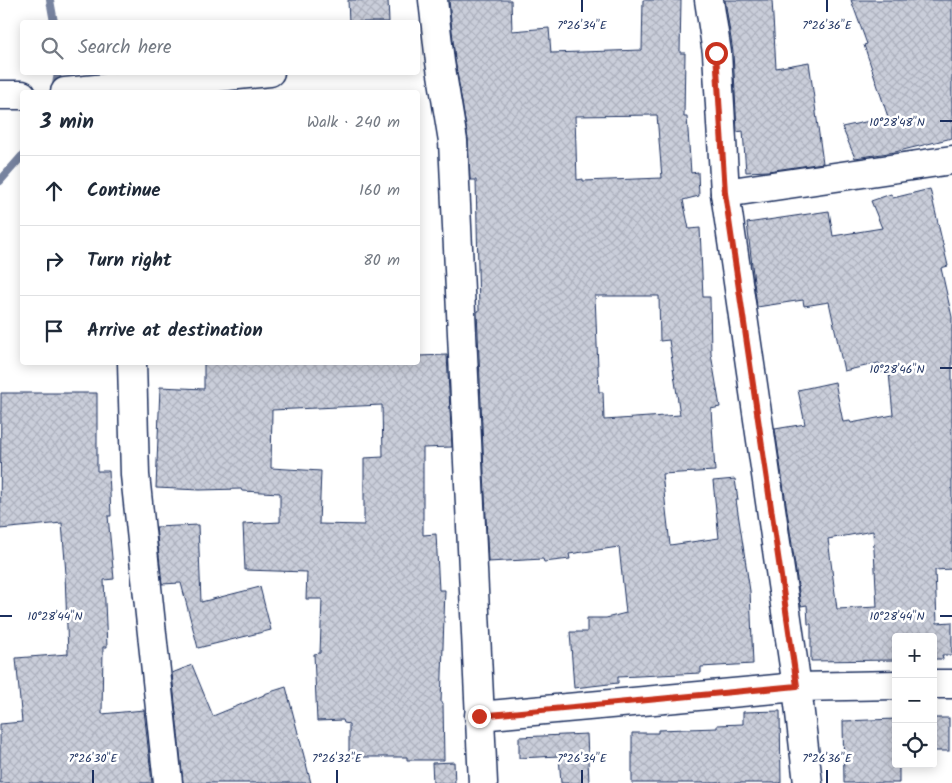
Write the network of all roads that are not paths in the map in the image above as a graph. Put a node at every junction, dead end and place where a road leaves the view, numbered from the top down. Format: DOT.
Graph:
graph roads {
  1 [pos="432,0"];
  2 [pos="709,0"];
  3 [pos="429,63"];
  4 [pos="246,75"];
  5 [pos="124,90"];
  6 [pos="952,160"];
  7 [pos="725,193"];
  8 [pos="132,365"];
  9 [pos="937,684"];
  10 [pos="952,684"];
  11 [pos="892,685"];
  12 [pos="797,686"];
  13 [pos="479,716"];
  14 [pos="168,783"];
  15 [pos="483,783"];
  16 [pos="808,783"];
  1 -- 3 [label="street"];
  2 -- 7 [label="street"];
  3 -- 13 [label="street"];
  4 -- 5 [label="street"];
  6 -- 7 [label="street"];
  7 -- 12 [label="street"];
  8 -- 14 [label="street"];
  9 -- 10 [label="street"];
  11 -- 12 [label="street"];
  12 -- 13 [label="street"];
  12 -- 16 [label="street"];
  13 -- 15 [label="street"];
}
